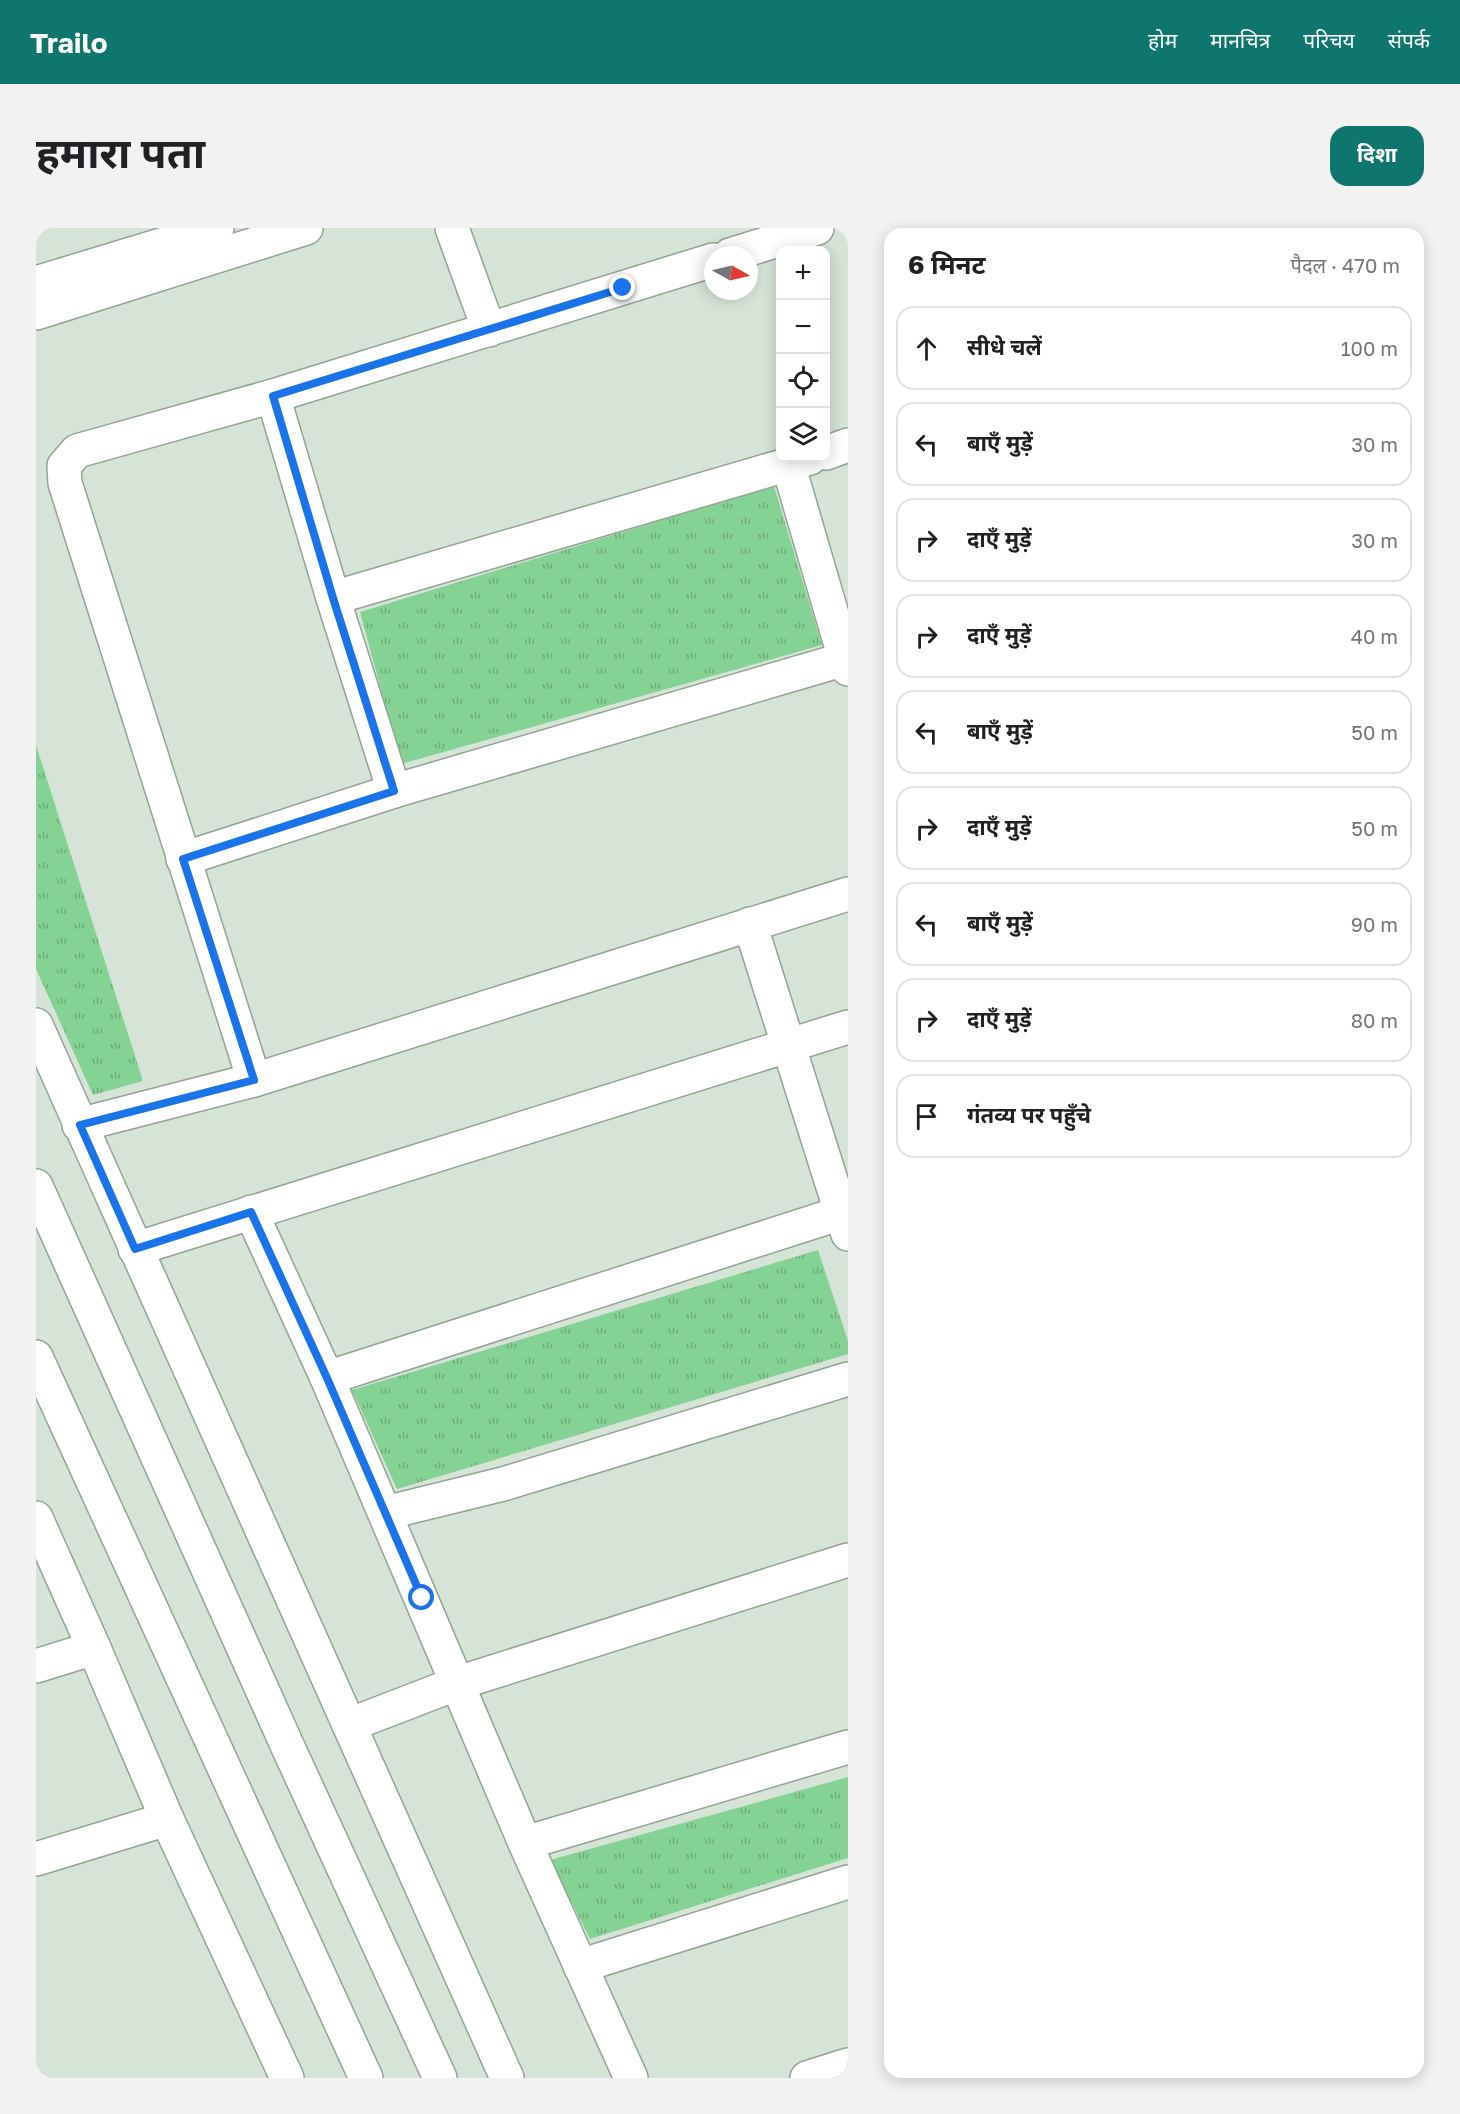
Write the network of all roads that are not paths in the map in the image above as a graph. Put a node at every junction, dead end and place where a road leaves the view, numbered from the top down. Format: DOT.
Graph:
graph roads {
  1 [pos="218,228"];
  2 [pos="306,228"];
  3 [pos="452,228"];
  4 [pos="817,228"];
  5 [pos="758,246"];
  6 [pos="704,263"];
  7 [pos="36,283"];
  8 [pos="36,313"];
  9 [pos="489,330"];
  10 [pos="273,396"];
  11 [pos="848,445"];
  12 [pos="830,451"];
  13 [pos="796,462"];
  14 [pos="799,462"];
  15 [pos="50,470"];
  16 [pos="333,598"];
  17 [pos="846,664"];
  18 [pos="394,791"];
  19 [pos="183,859"];
  20 [pos="848,894"];
  21 [pos="750,924"];
  22 [pos="36,1025"];
  23 [pos="848,1027"];
  24 [pos="788,1044"];
  25 [pos="254,1080"];
  26 [pos="80,1125"];
  27 [pos="36,1186"];
  28 [pos="251,1212"];
  29 [pos="845,1224"];
  30 [pos="135,1249"];
  31 [pos="36,1357"];
  32 [pos="327,1378"];
  33 [pos="848,1378"];
  34 [pos="385,1513"];
  35 [pos="36,1518"];
  36 [pos="848,1560"];
  37 [pos="94,1648"];
  38 [pos="36,1666"];
  39 [pos="458,1683"];
  40 [pos="349,1725"];
  41 [pos="848,1747"];
  42 [pos="167,1819"];
  43 [pos="525,1843"];
  44 [pos="36,1859"];
  45 [pos="848,1882"];
  46 [pos="580,1966"];
  47 [pos="848,2065"];
  48 [pos="287,2078"];
  49 [pos="366,2078"];
  50 [pos="440,2078"];
  51 [pos="507,2078"];
  52 [pos="631,2078"];
  53 [pos="807,2078"];
  1 -- 7 [label="street"];
  2 -- 8 [label="street"];
  3 -- 9 [label="street"];
  4 -- 5 [label="street"];
  6 -- 9 [label="street"];
  9 -- 10 [label="street"];
  10 -- 15 [label="street"];
  10 -- 16 [label="street"];
  11 -- 12 [label="street"];
  13 -- 16 [label="street"];
  14 -- 17 [label="street"];
  15 -- 19 [label="street"];
  16 -- 18 [label="street"];
  17 -- 18 [label="street"];
  18 -- 19 [label="street"];
  19 -- 25 [label="street"];
  20 -- 21 [label="street"];
  21 -- 24 [label="street"];
  21 -- 25 [label="street"];
  22 -- 26 [label="street"];
  23 -- 24 [label="street"];
  24 -- 28 [label="street"];
  24 -- 29 [label="street"];
  25 -- 26 [label="street"];
  26 -- 30 [label="street"];
  27 -- 50 [label="street"];
  28 -- 30 [label="street"];
  28 -- 32 [label="street"];
  29 -- 32 [label="street"];
  30 -- 40 [label="street"];
  31 -- 49 [label="street"];
  32 -- 34 [label="street"];
  33 -- 34 [label="street"];
  34 -- 39 [label="street"];
  35 -- 37 [label="street"];
  36 -- 39 [label="street"];
  37 -- 38 [label="street"];
  37 -- 42 [label="street"];
  39 -- 40 [label="street"];
  39 -- 43 [label="street"];
  40 -- 51 [label="street"];
  41 -- 43 [label="street"];
  42 -- 44 [label="street"];
  42 -- 48 [label="street"];
  43 -- 46 [label="street"];
  45 -- 46 [label="street"];
  46 -- 52 [label="street"];
  47 -- 53 [label="street"];
}
